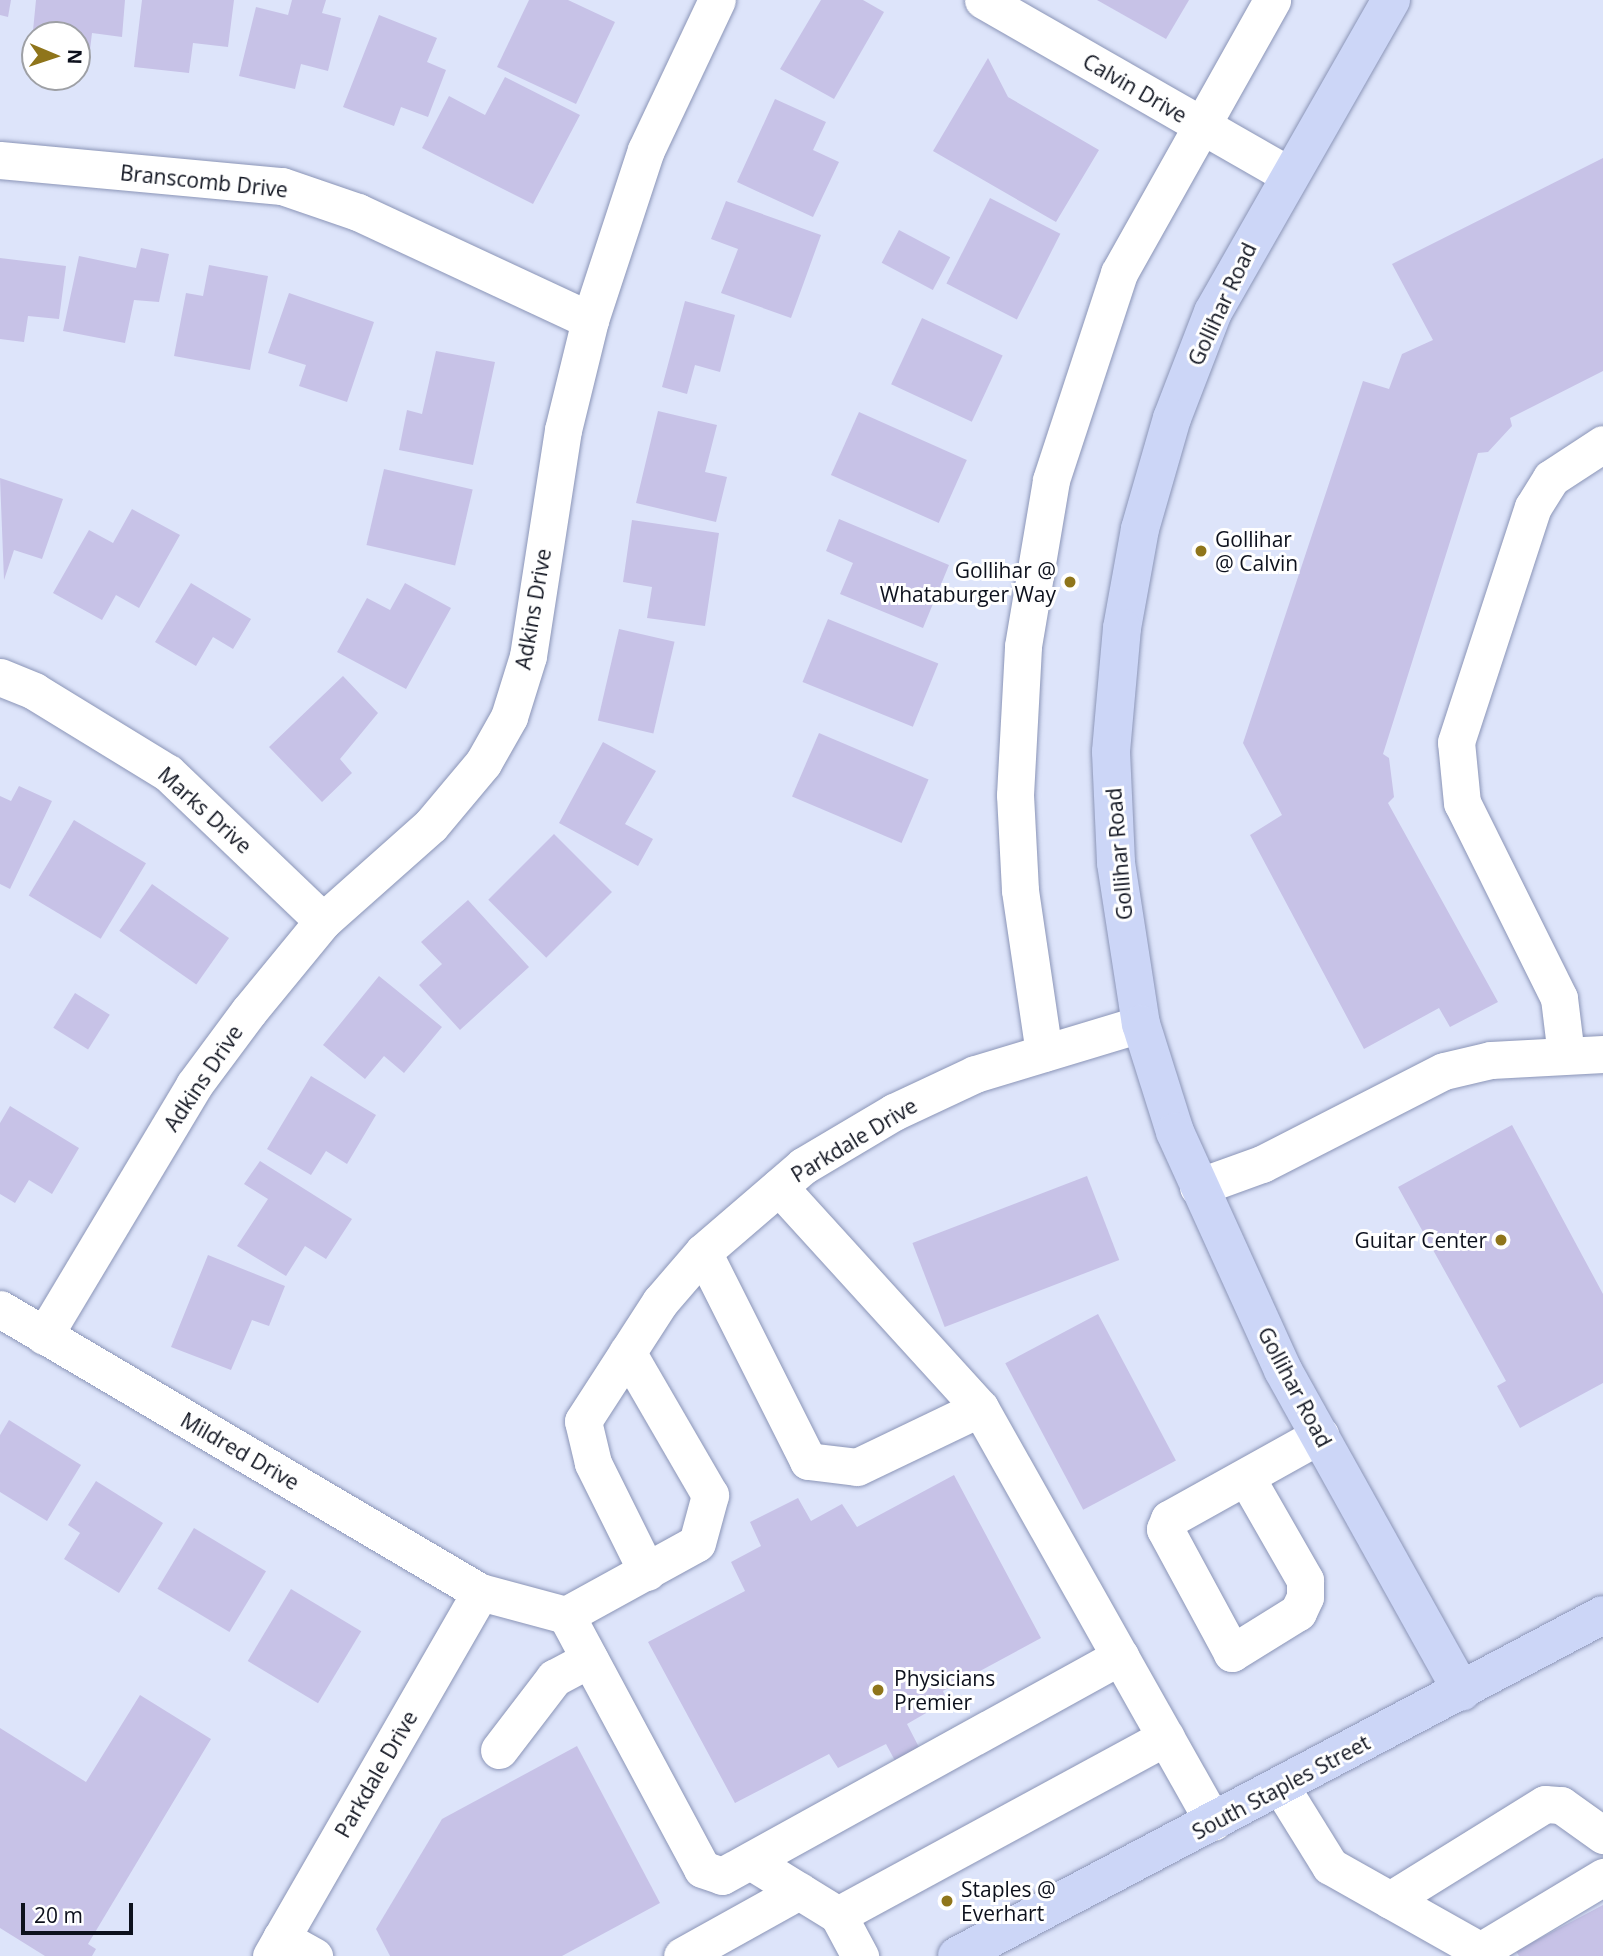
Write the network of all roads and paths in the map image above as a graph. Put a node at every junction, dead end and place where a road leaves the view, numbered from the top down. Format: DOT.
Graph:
graph roads {
  1 [pos="716,0"];
  2 [pos="983,0"];
  3 [pos="1272,0"];
  4 [pos="1391,0"];
  5 [pos="1199,124"];
  6 [pos="0,160"];
  7 [pos="1287,175"];
  8 [pos="590,320"];
  9 [pos="1603,444"];
  10 [pos="0,677"];
  11 [pos="323,920"];
  12 [pos="1140,1024"];
  13 [pos="1044,1054"];
  14 [pos="1603,1054"];
  15 [pos="1566,1055"];
  16 [pos="1198,1186"];
  17 [pos="779,1187"];
  18 [pos="703,1252"];
  19 [pos="0,1309"];
  20 [pos="44,1336"];
  21 [pos="627,1352"];
  22 [pos="980,1408"];
  23 [pos="1320,1435"];
  24 [pos="1246,1477"];
  25 [pos="647,1572"];
  26 [pos="481,1592"];
  27 [pos="566,1615"];
  28 [pos="1603,1615"];
  29 [pos="1120,1656"];
  30 [pos="589,1659"];
  31 [pos="1462,1692"];
  32 [pos="1166,1737"];
  33 [pos="499,1750"];
  34 [pos="1280,1787"];
  35 [pos="1213,1822"];
  36 [pos="1603,1835"];
  37 [pos="752,1862"];
  38 [pos="1603,1877"];
  39 [pos="799,1891"];
  40 [pos="1390,1900"];
  41 [pos="838,1915"];
  42 [pos="276,1947"];
  43 [pos="974,1952"];
  44 [pos="1485,1953"];
  45 [pos="314,1956"];
  46 [pos="682,1956"];
  47 [pos="860,1956"];
  1 -- 8 [label="street, Adkins Drive"];
  2 -- 5 [label="street, Calvin Drive"];
  3 -- 5 [label="street"];
  4 -- 7 [label="main road, Gollihar Road"];
  5 -- 7 [label="street, Calvin Drive"];
  5 -- 13 [label="street"];
  6 -- 8 [label="street, Branscomb Drive"];
  7 -- 12 [label="main road, Gollihar Road"];
  8 -- 11 [label="street, Adkins Drive"];
  9 -- 15 [label="street"];
  10 -- 11 [label="street, Marks Drive"];
  11 -- 20 [label="street, Adkins Drive"];
  12 -- 13 [label="street, Parkdale Drive"];
  12 -- 16 [label="main road, Gollihar Road"];
  13 -- 17 [label="street, Parkdale Drive"];
  14 -- 15 [label="street"];
  15 -- 16 [label="street"];
  16 -- 23 [label="main road, Gollihar Road"];
  17 -- 18 [label="street, Parkdale Drive"];
  17 -- 22 [label="street"];
  18 -- 21 [label="street, Parkdale Drive"];
  18 -- 22 [label="street"];
  19 -- 20 [label="street, Mildred Drive"];
  20 -- 26 [label="street, Mildred Drive"];
  21 -- 25 [label="street, Parkdale Drive"];
  21 -- 25 [label="street"];
  22 -- 29 [label="street"];
  23 -- 24 [label="street"];
  23 -- 31 [label="main road, Gollihar Road"];
  24 -- 24 [label="street"];
  25 -- 27 [label="street"];
  26 -- 27 [label="street, Mildred Drive"];
  26 -- 42 [label="street, Parkdale Drive"];
  27 -- 30 [label="street"];
  28 -- 31 [label="main road, South Staples Street"];
  29 -- 32 [label="street"];
  29 -- 37 [label="street"];
  30 -- 33 [label="street"];
  30 -- 37 [label="street"];
  31 -- 34 [label="main road, South Staples Street"];
  32 -- 35 [label="street"];
  32 -- 41 [label="street"];
  34 -- 35 [label="main road, South Staples Street"];
  34 -- 40 [label="street"];
  35 -- 43 [label="main road, South Staples Street"];
  36 -- 40 [label="street"];
  37 -- 39 [label="street"];
  38 -- 44 [label="street"];
  39 -- 41 [label="street"];
  39 -- 46 [label="street"];
  40 -- 44 [label="street"];
  41 -- 47 [label="street"];
  42 -- 45 [label="street"];
}
